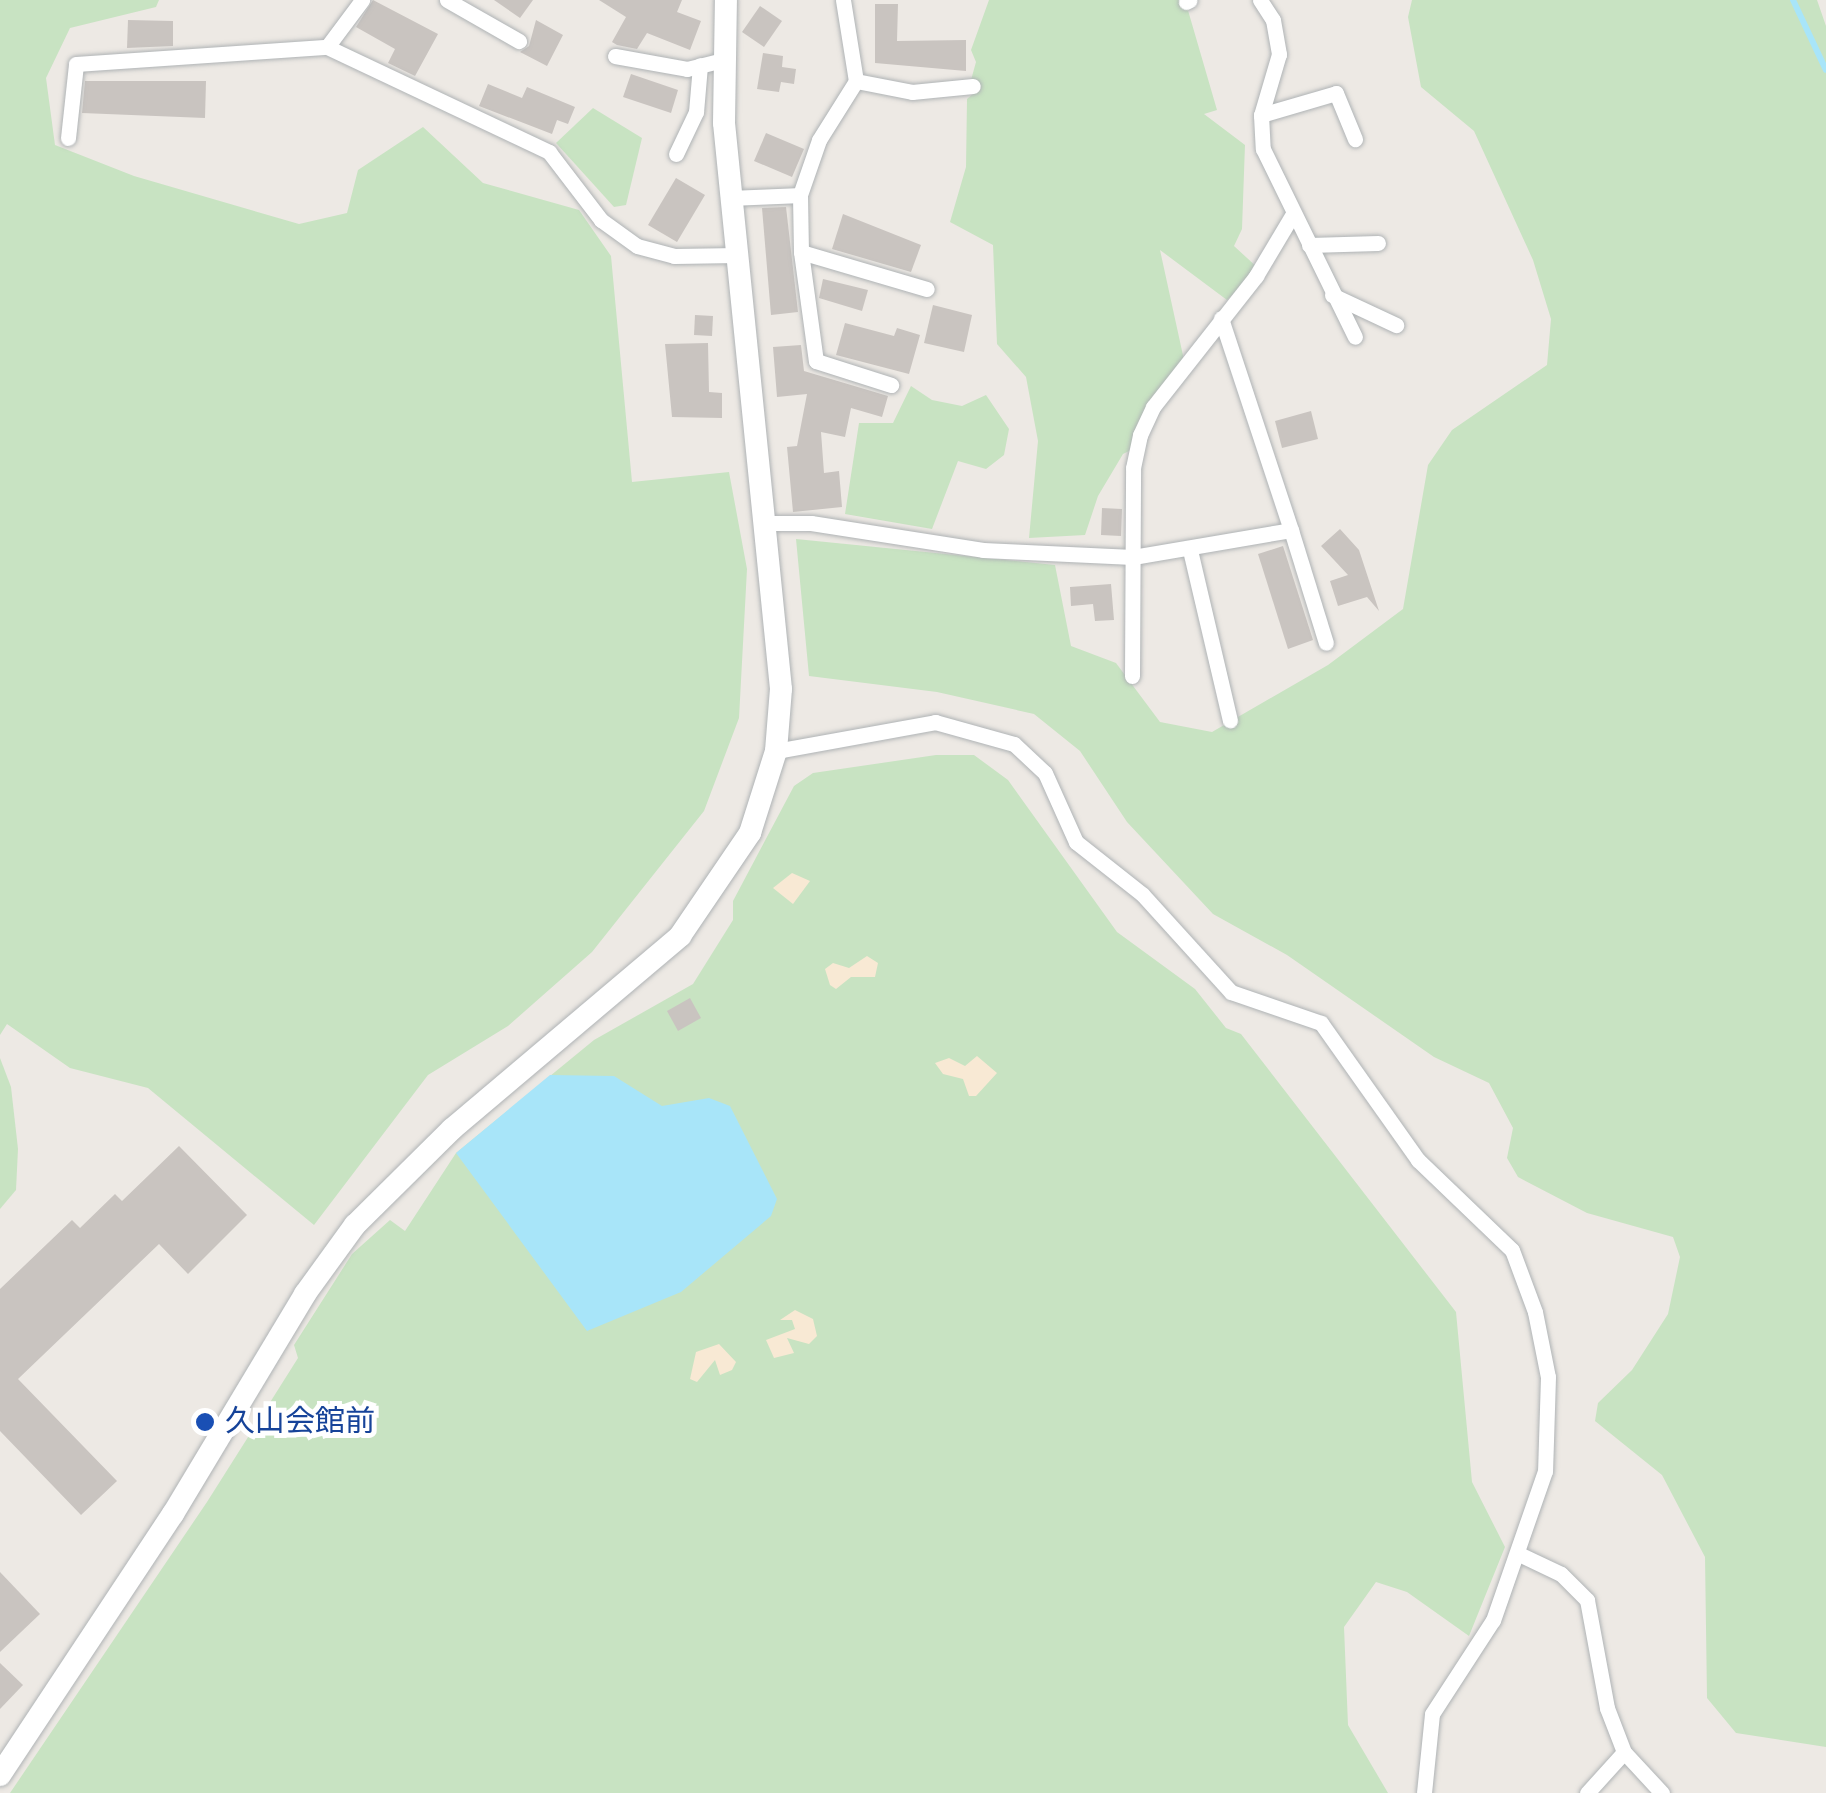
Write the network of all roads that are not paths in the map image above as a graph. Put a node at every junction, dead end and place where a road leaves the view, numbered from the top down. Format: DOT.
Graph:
graph roads {
  1 [pos="362,0"];
  2 [pos="447,0"];
  3 [pos="726,0"];
  4 [pos="843,0"];
  5 [pos="1260,0"];
  6 [pos="520,41"];
  7 [pos="327,47"];
  8 [pos="615,56"];
  9 [pos="712,63"];
  10 [pos="856,80"];
  11 [pos="974,86"];
  12 [pos="1261,115"];
  13 [pos="68,138"];
  14 [pos="1355,139"];
  15 [pos="676,154"];
  16 [pos="800,195"];
  17 [pos="731,198"];
  18 [pos="1293,214"];
  19 [pos="1378,243"];
  20 [pos="1309,246"];
  21 [pos="802,252"];
  22 [pos="738,254"];
  23 [pos="927,289"];
  24 [pos="1331,294"];
  25 [pos="1221,318"];
  26 [pos="1396,325"];
  27 [pos="1355,336"];
  28 [pos="890,385"];
  29 [pos="767,523"];
  30 [pos="1290,530"];
  31 [pos="1190,550"];
  32 [pos="1134,557"];
  33 [pos="1326,644"];
  34 [pos="1132,676"];
  35 [pos="1230,720"];
  36 [pos="776,751"];
  37 [pos="1521,1555"];
  38 [pos="1624,1752"];
  39 [pos="0,1775"];
  40 [pos="1424,1793"];
  41 [pos="1587,1793"];
  42 [pos="1662,1793"];
  1 -- 7 [label="street"];
  2 -- 6 [label="street"];
  3 -- 9 [label="street"];
  4 -- 10 [label="street"];
  5 -- 12 [label="street"];
  7 -- 13 [label="street"];
  7 -- 22 [label="street"];
  8 -- 9 [label="street"];
  9 -- 15 [label="street"];
  9 -- 17 [label="street"];
  10 -- 11 [label="street"];
  10 -- 16 [label="street"];
  12 -- 14 [label="street"];
  12 -- 18 [label="street"];
  16 -- 17 [label="street"];
  16 -- 21 [label="street"];
  17 -- 22 [label="street"];
  18 -- 20 [label="street"];
  18 -- 25 [label="street"];
  19 -- 20 [label="street"];
  20 -- 24 [label="street"];
  21 -- 23 [label="street"];
  21 -- 28 [label="street"];
  22 -- 29 [label="street"];
  24 -- 26 [label="street"];
  24 -- 27 [label="street"];
  25 -- 30 [label="street"];
  25 -- 32 [label="street"];
  29 -- 32 [label="street"];
  29 -- 36 [label="street"];
  30 -- 31 [label="street"];
  30 -- 33 [label="street"];
  31 -- 32 [label="street"];
  31 -- 35 [label="street"];
  32 -- 34 [label="street"];
  36 -- 37 [label="street"];
  36 -- 39 [label="street"];
  37 -- 38 [label="street"];
  37 -- 40 [label="street"];
  38 -- 41 [label="street"];
  38 -- 42 [label="street"];
}
